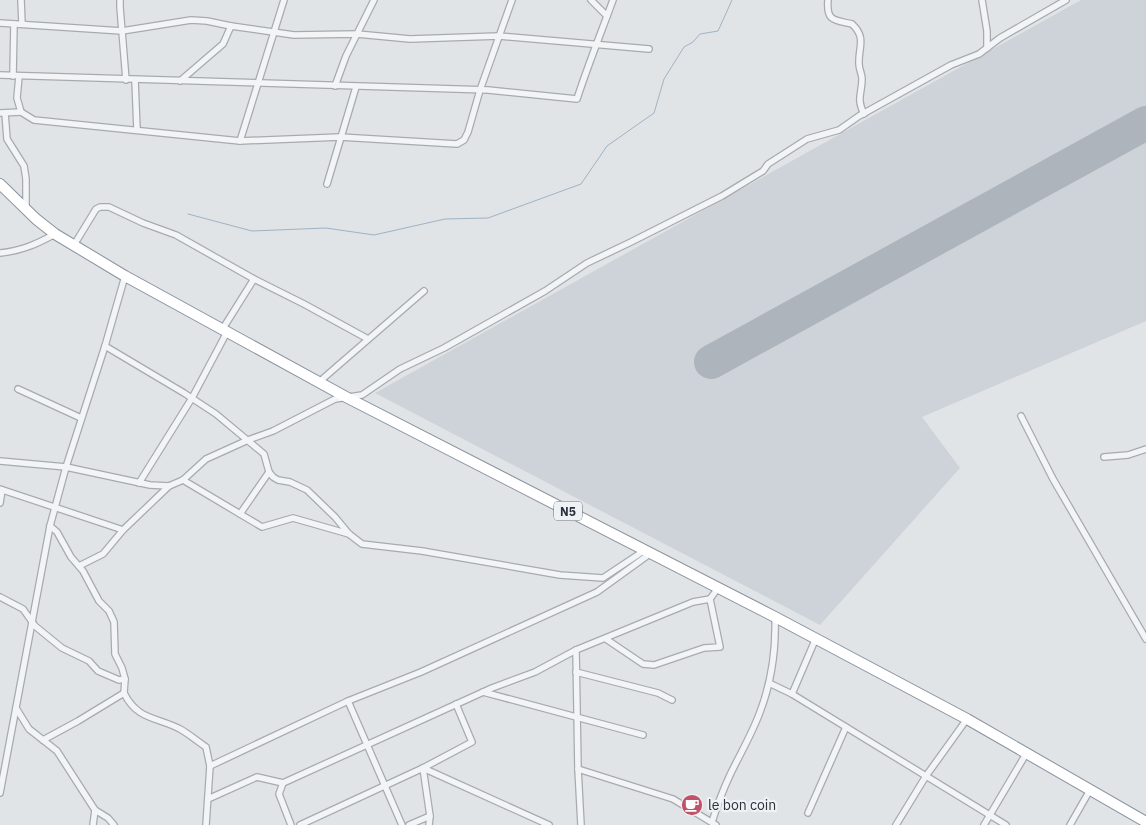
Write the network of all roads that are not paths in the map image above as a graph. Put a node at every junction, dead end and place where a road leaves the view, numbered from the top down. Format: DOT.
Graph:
graph roads {
  1 [pos="20,0"];
  2 [pos="120,0"];
  3 [pos="284,0"];
  4 [pos="374,0"];
  5 [pos="512,0"];
  6 [pos="591,0"];
  7 [pos="613,0"];
  8 [pos="828,0"];
  9 [pos="982,0"];
  10 [pos="1066,0"];
  11 [pos="608,16"];
  12 [pos="0,23"];
  13 [pos="14,24"];
  14 [pos="22,24"];
  15 [pos="231,26"];
  16 [pos="122,31"];
  17 [pos="273,31"];
  18 [pos="357,34"];
  19 [pos="498,36"];
  20 [pos="598,44"];
  21 [pos="987,48"];
  22 [pos="649,49"];
  23 [pos="0,75"];
  24 [pos="16,76"];
  25 [pos="126,80"];
  26 [pos="135,80"];
  27 [pos="180,81"];
  28 [pos="258,84"];
  29 [pos="335,86"];
  30 [pos="356,86"];
  31 [pos="480,90"];
  32 [pos="21,112"];
  33 [pos="2,113"];
  34 [pos="864,114"];
  35 [pos="137,130"];
  36 [pos="340,137"];
  37 [pos="240,141"];
  38 [pos="0,184"];
  39 [pos="327,184"];
  40 [pos="26,209"];
  41 [pos="55,234"];
  42 [pos="74,245"];
  43 [pos="0,253"];
  44 [pos="125,276"];
  45 [pos="254,279"];
  46 [pos="424,291"];
  47 [pos="225,331"];
  48 [pos="368,339"];
  49 [pos="105,346"];
  50 [pos="319,382"];
  51 [pos="18,389"];
  52 [pos="346,397"];
  53 [pos="192,398"];
  54 [pos="1022,416"];
  55 [pos="82,418"];
  56 [pos="248,440"];
  57 [pos="1146,449"];
  58 [pos="1104,457"];
  59 [pos="0,461"];
  60 [pos="66,467"];
  61 [pos="269,472"];
  62 [pos="183,480"];
  63 [pos="139,482"];
  64 [pos="169,486"];
  65 [pos="1,489"];
  66 [pos="0,503"];
  67 [pos="55,507"];
  68 [pos="240,514"];
  69 [pos="50,526"];
  70 [pos="123,530"];
  71 [pos="349,534"];
  72 [pos="648,552"];
  73 [pos="79,566"];
  74 [pos="718,588"];
  75 [pos="0,598"];
  76 [pos="710,599"];
  77 [pos="775,617"];
  78 [pos="32,620"];
  79 [pos="816,638"];
  80 [pos="606,639"];
  81 [pos="1146,639"];
  82 [pos="576,650"];
  83 [pos="576,672"];
  84 [pos="125,679"];
  85 [pos="769,683"];
  86 [pos="483,692"];
  87 [pos="124,693"];
  88 [pos="792,694"];
  89 [pos="672,700"];
  90 [pos="348,701"];
  91 [pos="456,704"];
  92 [pos="16,708"];
  93 [pos="577,718"];
  94 [pos="967,719"];
  95 [pos="846,727"];
  96 [pos="643,736"];
  97 [pos="42,740"];
  98 [pos="367,745"];
  99 [pos="1026,754"];
  100 [pos="2,764"];
  101 [pos="210,766"];
  102 [pos="423,768"];
  103 [pos="578,769"];
  104 [pos="926,776"];
  105 [pos="283,783"];
  106 [pos="385,786"];
  107 [pos="1090,790"];
  108 [pos="0,793"];
  109 [pos="208,799"];
  110 [pos="95,810"];
  111 [pos="808,814"];
  112 [pos="990,815"];
  113 [pos="430,816"];
  114 [pos="1146,822"];
  115 [pos="714,823"];
  116 [pos="93,825"];
  117 [pos="114,825"];
  118 [pos="206,825"];
  119 [pos="291,825"];
  120 [pos="300,825"];
  121 [pos="402,825"];
  122 [pos="408,825"];
  123 [pos="429,825"];
  124 [pos="549,825"];
  125 [pos="581,825"];
  126 [pos="896,825"];
  127 [pos="984,825"];
  128 [pos="1006,825"];
  129 [pos="1070,825"];
  1 -- 14 [label="street"];
  2 -- 16 [label="street"];
  3 -- 17 [label="street"];
  4 -- 18 [label="street"];
  5 -- 19 [label="street"];
  6 -- 11 [label="street"];
  7 -- 11 [label="street"];
  8 -- 34 [label="street"];
  9 -- 21 [label="street"];
  10 -- 21 [label="street"];
  11 -- 20 [label="street"];
  12 -- 13 [label="street"];
  13 -- 14 [label="street"];
  13 -- 24 [label="street"];
  14 -- 16 [label="street"];
  15 -- 16 [label="street"];
  15 -- 17 [label="street"];
  15 -- 27 [label="street"];
  16 -- 25 [label="street"];
  17 -- 18 [label="street"];
  17 -- 28 [label="street"];
  18 -- 19 [label="street"];
  18 -- 29 [label="street"];
  19 -- 20 [label="street"];
  19 -- 31 [label="street"];
  20 -- 22 [label="street"];
  20 -- 31 [label="street"];
  21 -- 34 [label="street"];
  23 -- 24 [label="street"];
  24 -- 25 [label="street"];
  24 -- 32 [label="street"];
  25 -- 26 [label="street"];
  26 -- 27 [label="street"];
  26 -- 35 [label="street"];
  27 -- 28 [label="street"];
  28 -- 29 [label="street"];
  28 -- 37 [label="street"];
  29 -- 30 [label="street"];
  30 -- 31 [label="street"];
  30 -- 36 [label="street"];
  31 -- 36 [label="street"];
  32 -- 33 [label="street"];
  32 -- 35 [label="street"];
  33 -- 40 [label="street"];
  34 -- 52 [label="street"];
  35 -- 37 [label="street"];
  36 -- 37 [label="street"];
  36 -- 39 [label="street"];
  38 -- 40 [label="highway, N5"];
  40 -- 41 [label="highway, N5"];
  41 -- 42 [label="highway, N5"];
  41 -- 43 [label="street"];
  42 -- 44 [label="highway, N5"];
  42 -- 45 [label="street"];
  44 -- 47 [label="highway, N5"];
  44 -- 49 [label="street"];
  45 -- 47 [label="street"];
  45 -- 48 [label="street"];
  46 -- 48 [label="street"];
  47 -- 50 [label="highway, N5"];
  47 -- 53 [label="street"];
  48 -- 50 [label="street"];
  49 -- 53 [label="street"];
  49 -- 55 [label="street"];
  50 -- 52 [label="highway, N5"];
  51 -- 55 [label="street"];
  52 -- 56 [label="street"];
  52 -- 72 [label="highway, N5"];
  53 -- 56 [label="street"];
  53 -- 63 [label="street"];
  54 -- 81 [label="street"];
  55 -- 60 [label="street"];
  56 -- 61 [label="street"];
  56 -- 62 [label="street"];
  57 -- 58 [label="street"];
  59 -- 60 [label="street"];
  60 -- 63 [label="street"];
  60 -- 67 [label="street"];
  61 -- 68 [label="street"];
  61 -- 71 [label="street"];
  62 -- 64 [label="street"];
  62 -- 68 [label="street"];
  63 -- 64 [label="street"];
  64 -- 70 [label="street"];
  65 -- 66 [label="street"];
  65 -- 67 [label="street"];
  67 -- 69 [label="street"];
  67 -- 70 [label="street"];
  68 -- 71 [label="street"];
  69 -- 73 [label="street"];
  69 -- 78 [label="street"];
  70 -- 73 [label="street"];
  71 -- 72 [label="street"];
  72 -- 74 [label="highway, N5"];
  72 -- 90 [label="street"];
  73 -- 84 [label="street"];
  74 -- 76 [label="street"];
  74 -- 77 [label="highway, N5"];
  75 -- 78 [label="street"];
  76 -- 80 [label="street"];
  76 -- 80 [label="street"];
  77 -- 79 [label="highway, N5"];
  77 -- 85 [label="street"];
  78 -- 84 [label="street"];
  78 -- 92 [label="street"];
  79 -- 88 [label="street"];
  79 -- 94 [label="highway, N5"];
  80 -- 82 [label="street"];
  82 -- 83 [label="street"];
  82 -- 86 [label="street"];
  83 -- 89 [label="street"];
  83 -- 93 [label="street"];
  84 -- 87 [label="street"];
  85 -- 88 [label="street"];
  85 -- 115 [label="street"];
  86 -- 91 [label="street"];
  86 -- 93 [label="street"];
  87 -- 97 [label="street"];
  87 -- 101 [label="street"];
  88 -- 95 [label="street"];
  90 -- 98 [label="street"];
  90 -- 101 [label="street"];
  91 -- 98 [label="street"];
  91 -- 102 [label="street"];
  92 -- 97 [label="street"];
  92 -- 100 [label="street"];
  93 -- 96 [label="street"];
  93 -- 103 [label="street"];
  94 -- 99 [label="highway, N5"];
  94 -- 104 [label="street"];
  95 -- 104 [label="street"];
  95 -- 111 [label="street"];
  97 -- 110 [label="street"];
  98 -- 105 [label="street"];
  98 -- 106 [label="street"];
  99 -- 107 [label="highway, N5"];
  99 -- 112 [label="street"];
  100 -- 108 [label="street"];
  101 -- 109 [label="street"];
  102 -- 106 [label="street"];
  102 -- 113 [label="street"];
  102 -- 124 [label="street"];
  103 -- 115 [label="street"];
  103 -- 125 [label="street"];
  104 -- 112 [label="street"];
  104 -- 126 [label="street"];
  105 -- 109 [label="street"];
  105 -- 119 [label="street"];
  106 -- 120 [label="street"];
  106 -- 121 [label="street"];
  107 -- 114 [label="highway, N5"];
  107 -- 129 [label="street"];
  109 -- 118 [label="street"];
  110 -- 116 [label="street"];
  110 -- 117 [label="street"];
  112 -- 127 [label="street"];
  112 -- 128 [label="street"];
  113 -- 122 [label="street"];
  113 -- 123 [label="street"];
}
